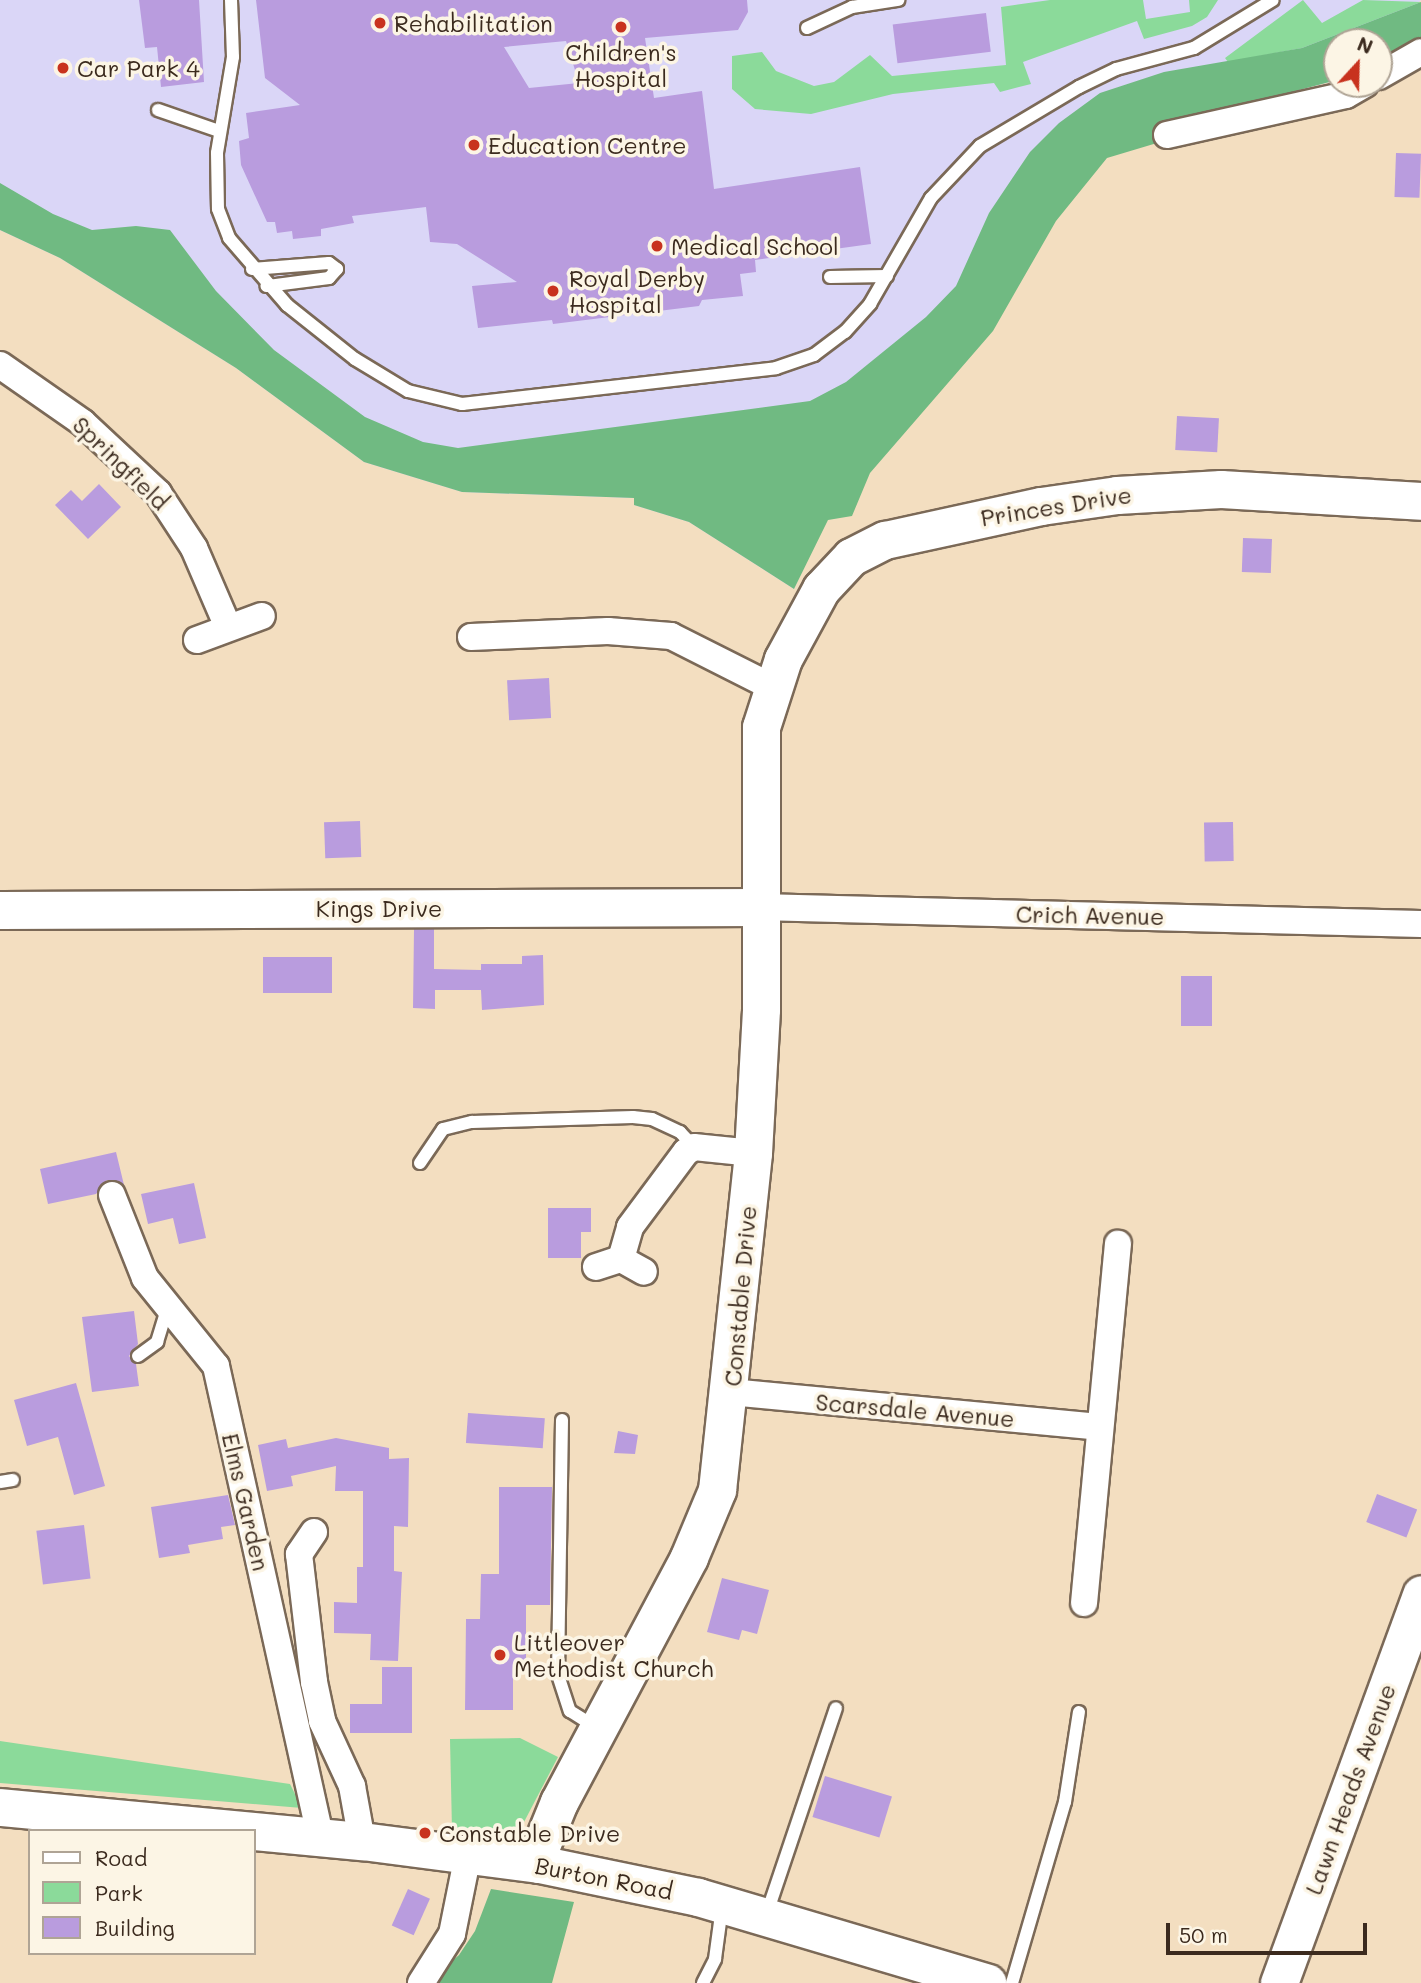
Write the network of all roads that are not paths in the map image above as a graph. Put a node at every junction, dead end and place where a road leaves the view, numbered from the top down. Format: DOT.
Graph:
graph roads {
  1 [pos="231,0"];
  2 [pos="898,0"];
  3 [pos="1267,1"];
  4 [pos="807,27"];
  5 [pos="1421,52"];
  6 [pos="1393,68"];
  7 [pos="1333,98"];
  8 [pos="158,110"];
  9 [pos="219,131"];
  10 [pos="1167,135"];
  11 [pos="253,269"];
  12 [pos="887,276"];
  13 [pos="830,277"];
  14 [pos="267,286"];
  15 [pos="0,365"];
  16 [pos="1421,501"];
  17 [pos="262,617"];
  18 [pos="228,627"];
  19 [pos="471,637"];
  20 [pos="197,640"];
  21 [pos="772,687"];
  22 [pos="759,907"];
  23 [pos="0,910"];
  24 [pos="1421,924"];
  25 [pos="694,1147"];
  26 [pos="753,1153"];
  27 [pos="420,1163"];
  28 [pos="112,1195"];
  29 [pos="1118,1244"];
  30 [pos="644,1272"];
  31 [pos="168,1304"];
  32 [pos="138,1356"];
  33 [pos="730,1392"];
  34 [pos="562,1420"];
  35 [pos="1099,1427"];
  36 [pos="314,1532"];
  37 [pos="1421,1594"];
  38 [pos="1084,1603"];
  39 [pos="835,1708"];
  40 [pos="1079,1712"];
  41 [pos="598,1729"];
  42 [pos="0,1807"];
  43 [pos="235,1829"];
  44 [pos="256,1831"];
  45 [pos="320,1837"];
  46 [pos="362,1841"];
  47 [pos="468,1855"];
  48 [pos="539,1864"];
  49 [pos="723,1904"];
  50 [pos="766,1915"];
  51 [pos="922,1972"];
  52 [pos="421,1983"];
  53 [pos="703,1983"];
  54 [pos="988,1983"];
  55 [pos="1012,1983"];
  56 [pos="1279,1983"];
  1 -- 9 [label="lane"];
  2 -- 4 [label="lane"];
  3 -- 12 [label="lane"];
  5 -- 6 [label="street"];
  7 -- 10 [label="street"];
  8 -- 9 [label="lane"];
  9 -- 11 [label="lane"];
  11 -- 14 [label="lane"];
  11 -- 14 [label="lane"];
  12 -- 13 [label="lane"];
  12 -- 14 [label="lane"];
  15 -- 18 [label="street, Springfield"];
  16 -- 21 [label="street, Princes Drive"];
  17 -- 18 [label="street"];
  18 -- 20 [label="street"];
  19 -- 21 [label="street"];
  21 -- 22 [label="street, Constable Drive"];
  22 -- 23 [label="street, Kings Drive"];
  22 -- 24 [label="street, Crich Avenue"];
  22 -- 26 [label="street, Constable Drive"];
  25 -- 26 [label="street"];
  25 -- 27 [label="lane"];
  25 -- 30 [label="street"];
  26 -- 33 [label="street, Constable Drive"];
  28 -- 31 [label="street, Elms Garden"];
  29 -- 35 [label="street"];
  31 -- 32 [label="lane"];
  31 -- 45 [label="street, Elms Garden"];
  33 -- 35 [label="street, Scarsdale Avenue"];
  33 -- 41 [label="street, Constable Drive"];
  34 -- 41 [label="lane"];
  35 -- 38 [label="street"];
  36 -- 46 [label="street"];
  37 -- 56 [label="street, Lawn Heads Avenue"];
  39 -- 50 [label="lane"];
  40 -- 55 [label="lane"];
  41 -- 48 [label="street, Constable Drive"];
  42 -- 43 [label="street, Burton Road"];
  44 -- 45 [label="street, Burton Road"];
  45 -- 46 [label="street, Burton Road"];
  46 -- 47 [label="street, Burton Road"];
  47 -- 48 [label="street, Burton Road"];
  47 -- 52 [label="street"];
  48 -- 49 [label="street, Burton Road"];
  49 -- 50 [label="street, Burton Road"];
  49 -- 53 [label="lane"];
  50 -- 51 [label="street, Burton Road"];
  51 -- 54 [label="street, Burton Road"];
}
